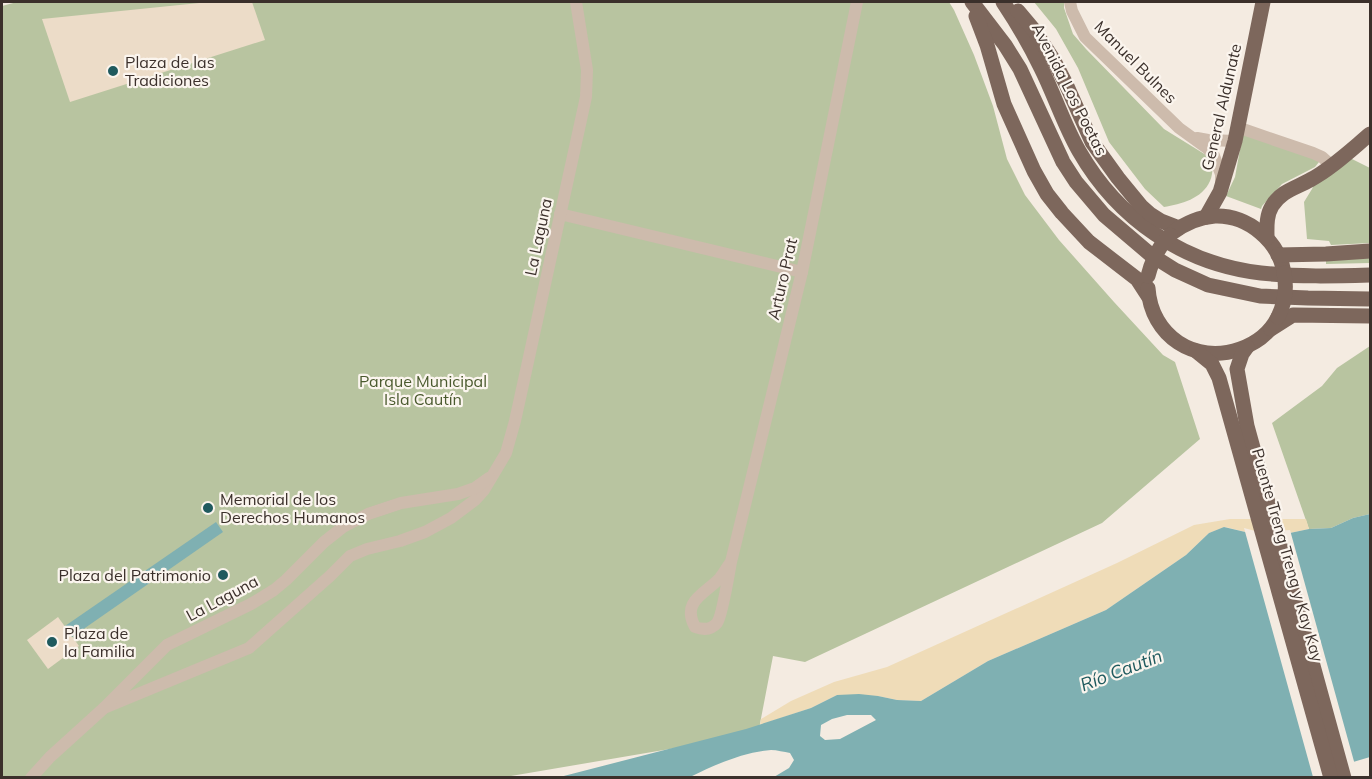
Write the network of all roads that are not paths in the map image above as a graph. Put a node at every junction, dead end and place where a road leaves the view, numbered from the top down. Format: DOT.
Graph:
graph roads {
  1 [pos="576,2"];
  2 [pos="857,2"];
  3 [pos="972,2"];
  4 [pos="1003,2"];
  5 [pos="1010,2"];
  6 [pos="1070,2"];
  7 [pos="1263,2"];
  8 [pos="1236,134"];
  9 [pos="1371,134"];
  10 [pos="1190,136"];
  11 [pos="1331,165"];
  12 [pos="1221,188"];
  13 [pos="560,214"];
  14 [pos="1206,217"];
  15 [pos="1174,231"];
  16 [pos="1267,238"];
  17 [pos="1371,251"];
  18 [pos="1278,255"];
  19 [pos="802,272"];
  20 [pos="1371,275"];
  21 [pos="1148,296"];
  22 [pos="1371,298"];
  23 [pos="1371,316"];
  24 [pos="1269,331"];
  25 [pos="1247,347"];
  26 [pos="1196,351"];
  27 [pos="1242,431"];
  28 [pos="492,475"];
  29 [pos="731,562"];
  30 [pos="104,708"];
  31 [pos="31,777"];
  32 [pos="1331,777"];
  33 [pos="1344,777"];
  1 -- 13 [label="street, La Laguna"];
  2 -- 19 [label="street, Arturo Prat"];
  3 -- 21 [label="main road"];
  3 -- 22 [label="main road"];
  4 -- 20 [label="main road, Avenida Los Poetas"];
  5 -- 15 [label="main road"];
  6 -- 10 [label="street, Manuel Bulnes"];
  7 -- 8 [label="main road, General Aldunate"];
  8 -- 10 [label="street"];
  8 -- 11 [label="street"];
  8 -- 12 [label="main road, General Aldunate"];
  9 -- 11 [label="main road"];
  10 -- 12 [label="street, Manuel Bulnes"];
  11 -- 16 [label="main road"];
  12 -- 14 [label="main road, General Aldunate"];
  13 -- 19 [label="street"];
  13 -- 28 [label="street, La Laguna"];
  14 -- 15 [label="main road"];
  14 -- 16 [label="main road"];
  15 -- 21 [label="main road, bridge"];
  16 -- 18 [label="main road"];
  17 -- 18 [label="main road"];
  18 -- 24 [label="main road, bridge"];
  19 -- 29 [label="street, Arturo Prat"];
  21 -- 26 [label="main road"];
  23 -- 24 [label="main road"];
  24 -- 25 [label="main road"];
  25 -- 26 [label="main road"];
  25 -- 27 [label="main road, Puente Treng Treng y Kay Kay"];
  26 -- 27 [label="main road, Puente Treng Treng y Kay Kay"];
  27 -- 32 [label="main road, Puente Treng Treng y Kay Kay"];
  27 -- 33 [label="main road, Puente Treng Treng y Kay Kay"];
  28 -- 30 [label="street, La Laguna"];
  28 -- 30 [label="street, La Laguna"];
  29 -- 29 [label="street, Arturo Prat"];
  30 -- 31 [label="street, La Laguna"];
}
